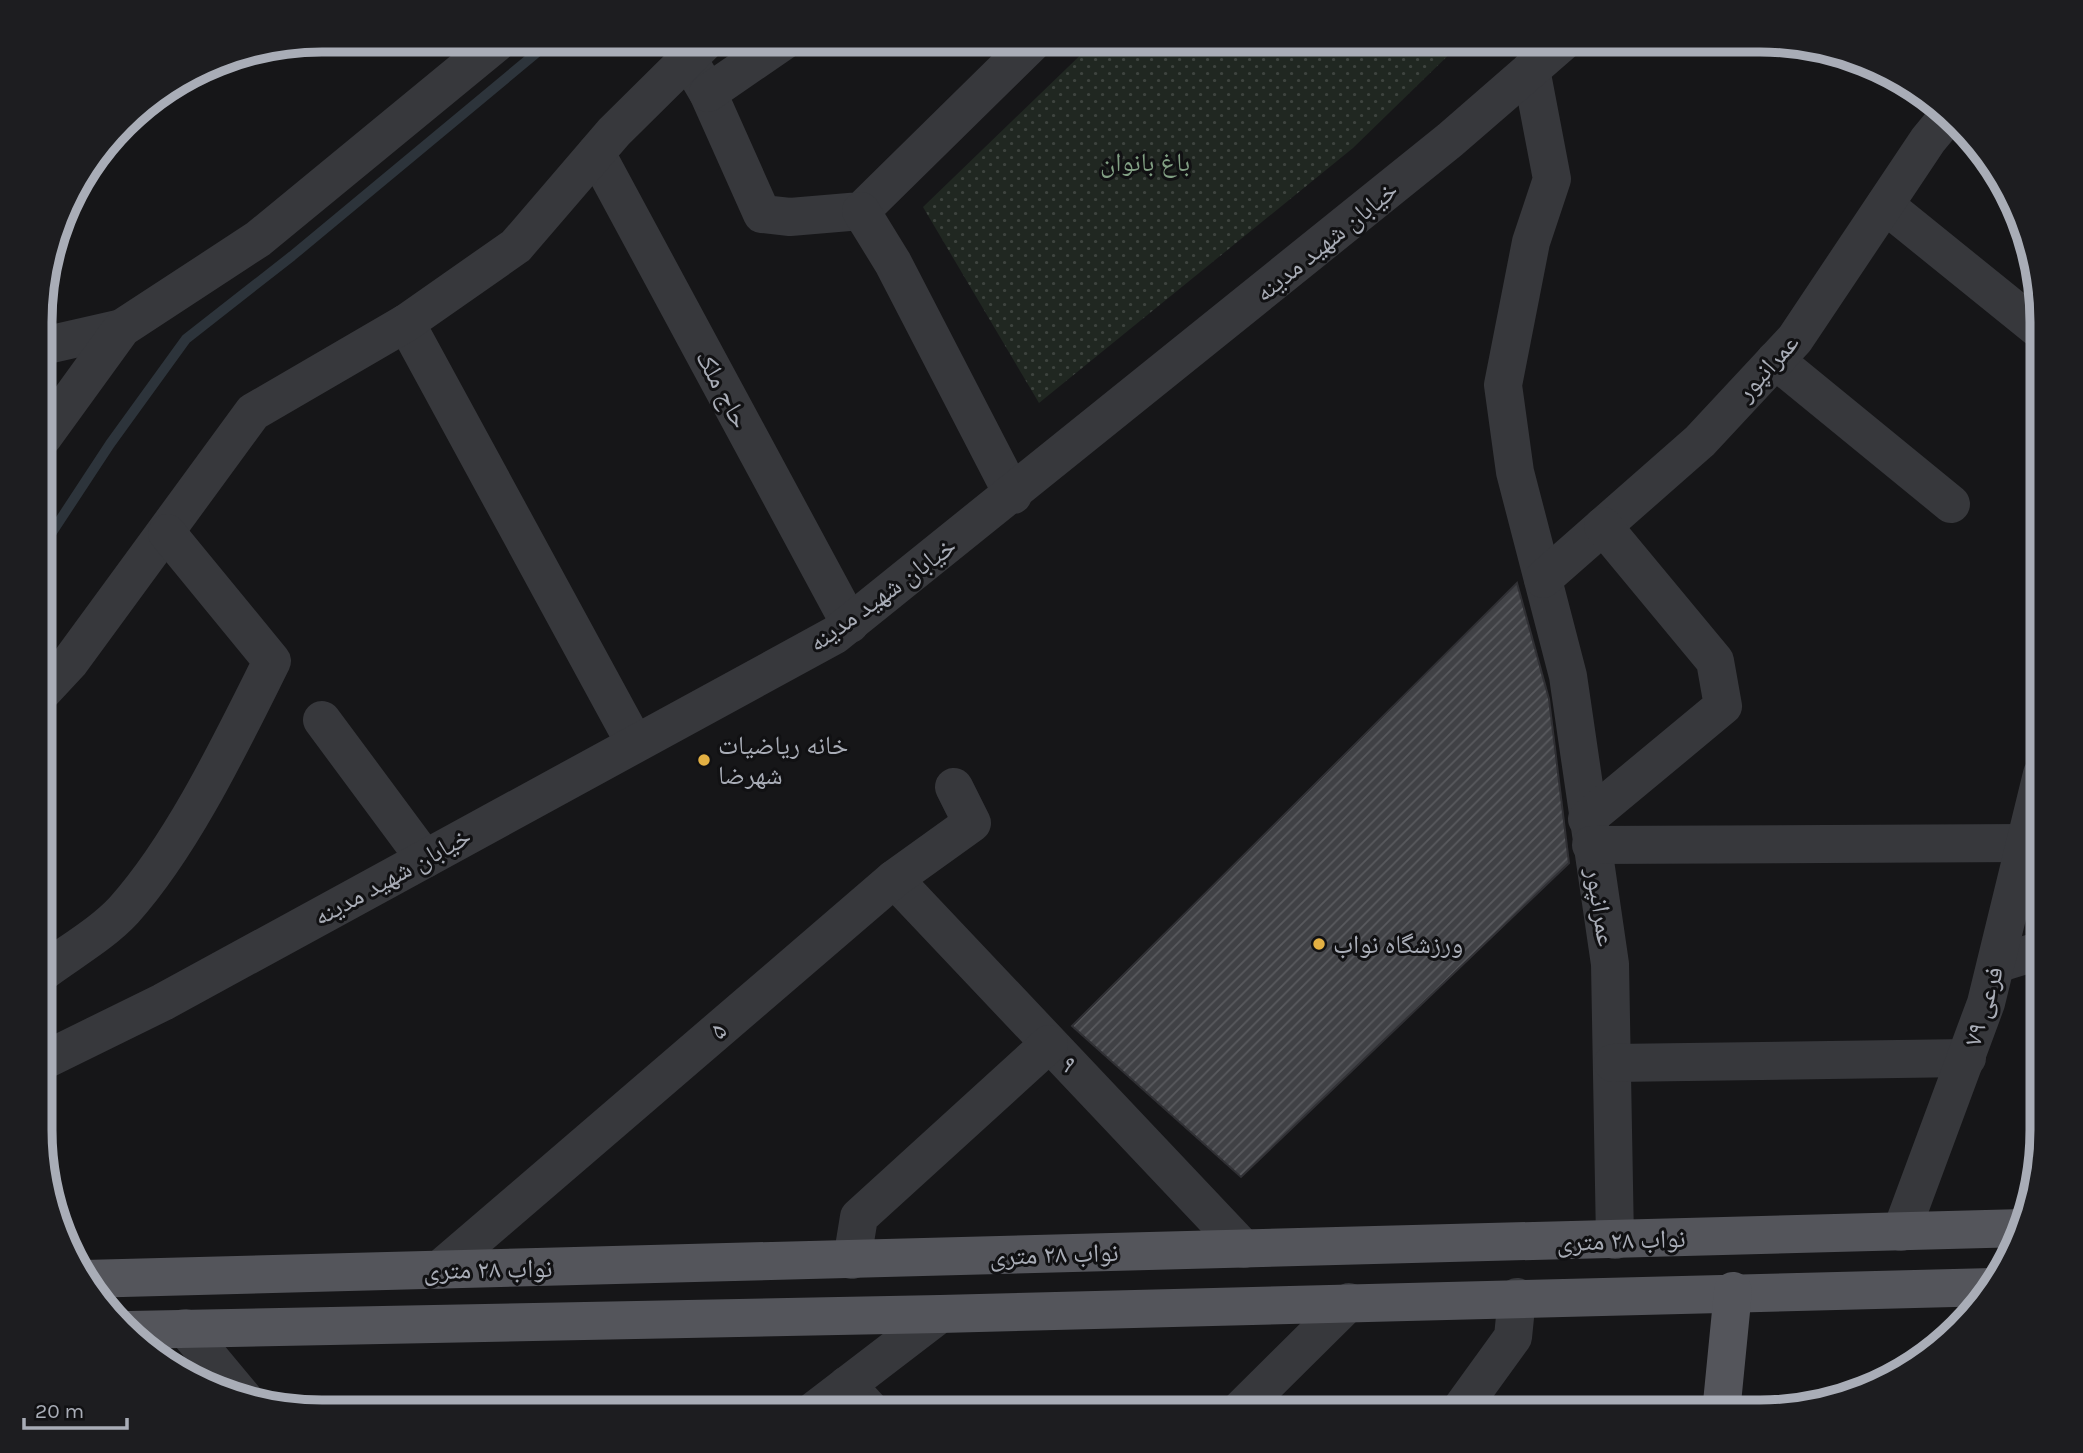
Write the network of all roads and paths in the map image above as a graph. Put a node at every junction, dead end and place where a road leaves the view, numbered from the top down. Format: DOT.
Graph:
graph roads {
  1 [pos="485,52"];
  2 [pos="695,52"];
  3 [pos="698,52"];
  4 [pos="768,52"];
  5 [pos="1023,52"];
  6 [pos="1551,52"];
  7 [pos="1531,69"];
  8 [pos="708,93"];
  9 [pos="1943,123"];
  10 [pos="596,153"];
  11 [pos="1885,205"];
  12 [pos="861,211"];
  13 [pos="2030,322"];
  14 [pos="406,323"];
  15 [pos="122,328"];
  16 [pos="53,344"];
  17 [pos="1775,360"];
  18 [pos="53,423"];
  19 [pos="1013,495"];
  20 [pos="1951,504"];
  21 [pos="1603,526"];
  22 [pos="167,533"];
  23 [pos="1542,579"];
  24 [pos="850,624"];
  25 [pos="53,681"];
  26 [pos="322,720"];
  27 [pos="634,742"];
  28 [pos="954,787"];
  29 [pos="2030,823"];
  30 [pos="1589,832"];
  31 [pos="2025,843"];
  32 [pos="425,859"];
  33 [pos="894,879"];
  34 [pos="2030,954"];
  35 [pos="53,964"];
  36 [pos="1996,964"];
  37 [pos="1049,1044"];
  38 [pos="53,1051"];
  39 [pos="1967,1058"];
  40 [pos="1613,1063"];
  41 [pos="2012,1228"];
  42 [pos="1901,1232"];
  43 [pos="1615,1240"];
  44 [pos="1244,1249"];
  45 [pos="852,1260"];
  46 [pos="439,1270"];
  47 [pos="97,1279"];
  48 [pos="1981,1287"];
  49 [pos="1733,1291"];
  50 [pos="1517,1297"];
  51 [pos="1349,1302"];
  52 [pos="940,1314"];
  53 [pos="185,1328"];
  54 [pos="139,1330"];
  55 [pos="232,1385"];
  56 [pos="859,1399"];
  57 [pos="1249,1401"];
  58 [pos="1467,1401"];
  59 [pos="1722,1401"];
  1 -- 15 [label="street"];
  2 -- 10 [label="street"];
  3 -- 8 [label="street"];
  4 -- 8 [label="street"];
  5 -- 12 [label="street"];
  6 -- 7 [label="street, خیابان شهید مدینه"];
  7 -- 19 [label="street, خیابان شهید مدینه"];
  7 -- 23 [label="street, عمرانپور"];
  8 -- 12 [label="street"];
  9 -- 11 [label="street, عمرانپور"];
  10 -- 14 [label="street"];
  10 -- 24 [label="street, حاج ملک"];
  11 -- 13 [label="street"];
  11 -- 17 [label="street, عمرانپور"];
  12 -- 19 [label="street"];
  14 -- 22 [label="street"];
  14 -- 27 [label="street"];
  15 -- 16 [label="street"];
  15 -- 18 [label="street"];
  17 -- 20 [label="street"];
  17 -- 21 [label="street, عمرانپور"];
  19 -- 24 [label="street, خیابان شهید مدینه"];
  21 -- 23 [label="street, عمرانپور"];
  21 -- 30 [label="street"];
  22 -- 25 [label="street"];
  22 -- 35 [label="street"];
  23 -- 30 [label="street, عمرانپور"];
  24 -- 27 [label="street, خیابان شهید مدینه"];
  26 -- 32 [label="street"];
  27 -- 32 [label="street, خیابان شهید مدینه"];
  28 -- 33 [label="street, ۵"];
  29 -- 31 [label="street, فرعی ۷۹"];
  30 -- 31 [label="street"];
  30 -- 40 [label="street, عمرانپور"];
  31 -- 36 [label="street, فرعی ۷۹"];
  32 -- 38 [label="street, خیابان شهید مدینه"];
  33 -- 37 [label="street, ۹"];
  33 -- 46 [label="street, ۵"];
  34 -- 36 [label="street"];
  36 -- 39 [label="street, فرعی ۷۹"];
  37 -- 44 [label="street, ۹"];
  37 -- 45 [label="street"];
  39 -- 40 [label="street"];
  39 -- 42 [label="street, فرعی ۷۹"];
  40 -- 43 [label="street, عمرانپور"];
  41 -- 42 [label="main road, نواب ۲۸ متری"];
  42 -- 43 [label="main road, نواب ۲۸ متری"];
  43 -- 44 [label="main road, نواب ۲۸ متری"];
  44 -- 45 [label="main road, نواب ۲۸ متری"];
  45 -- 46 [label="main road, نواب ۲۸ متری"];
  46 -- 47 [label="main road, نواب ۲۸ متری"];
  48 -- 49 [label="main road, نواب ۲۸ متری"];
  49 -- 50 [label="main road, نواب ۲۸ متری"];
  49 -- 59 [label="main road"];
  50 -- 51 [label="main road, نواب ۲۸ متری"];
  50 -- 58 [label="street"];
  51 -- 52 [label="main road, نواب ۲۸ متری"];
  51 -- 57 [label="street"];
  52 -- 53 [label="main road, نواب ۲۸ متری"];
  52 -- 56 [label="street"];
  53 -- 54 [label="main road, نواب ۲۸ متری"];
  53 -- 55 [label="street"];
}
